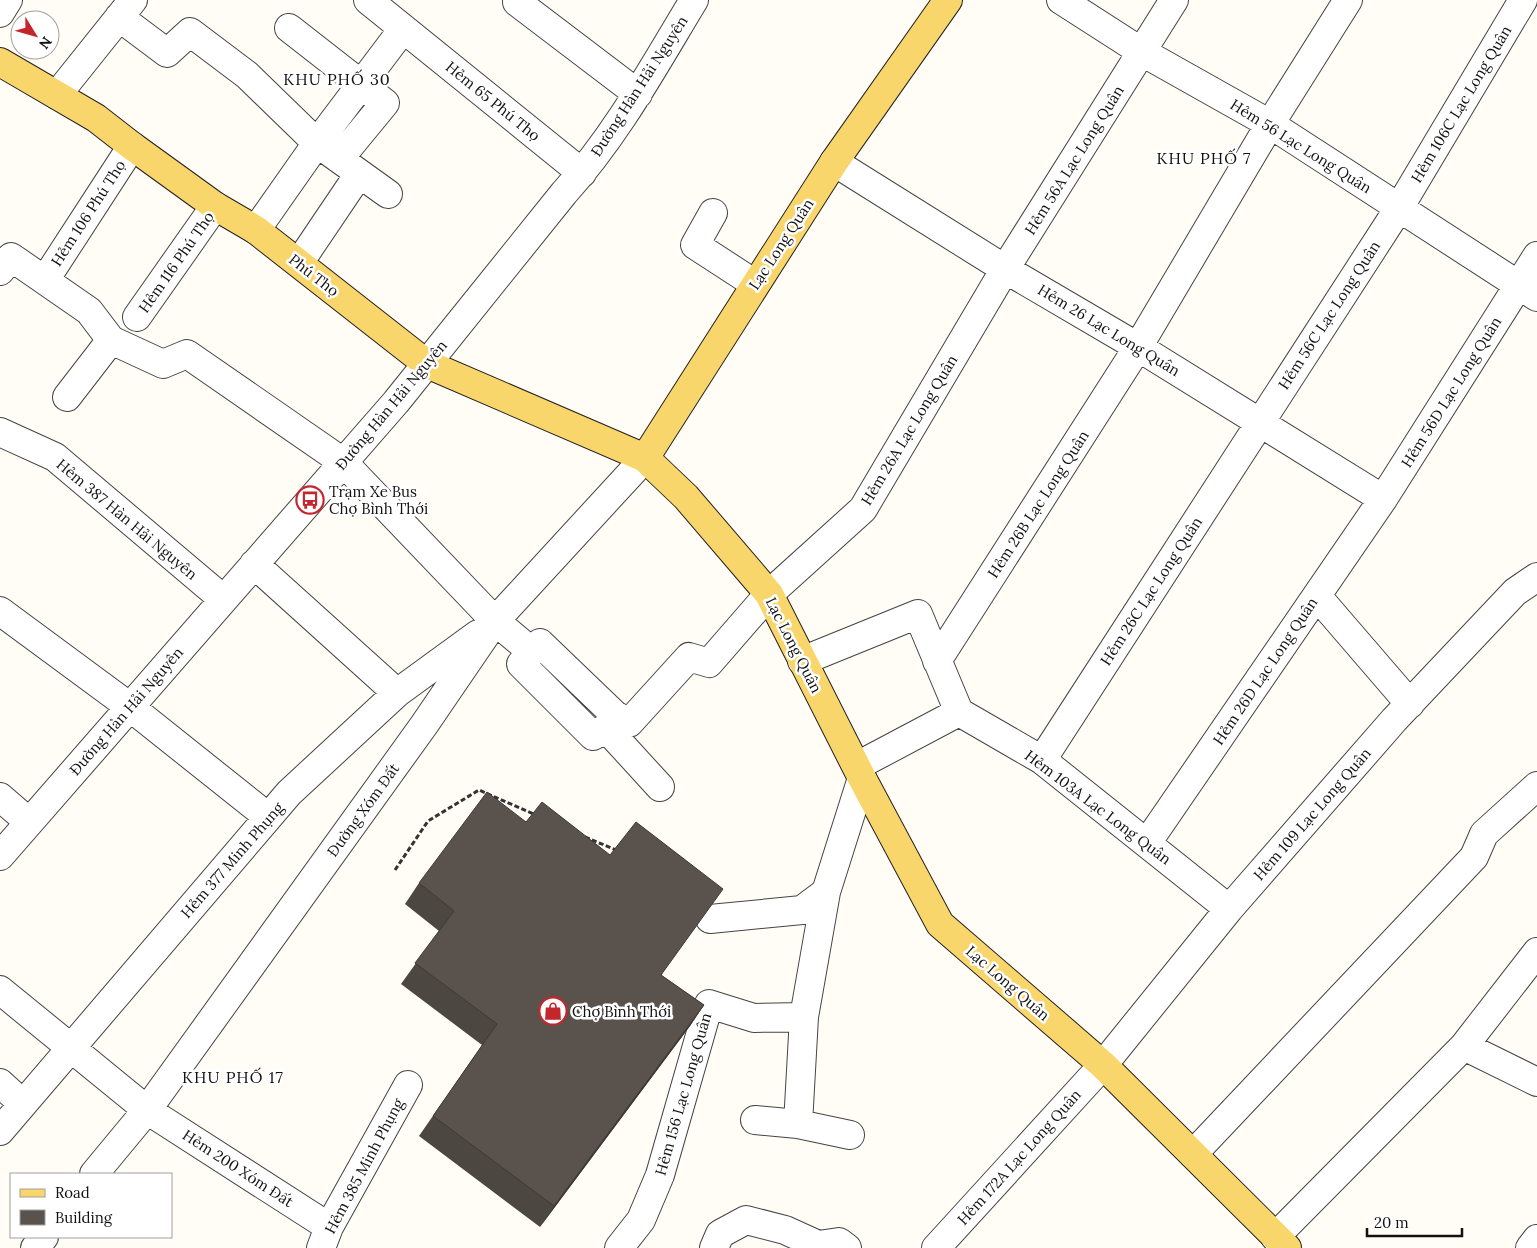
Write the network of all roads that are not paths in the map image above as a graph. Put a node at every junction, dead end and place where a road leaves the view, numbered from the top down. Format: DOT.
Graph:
graph roads {
  1 [pos="8,0"];
  2 [pos="368,0"];
  3 [pos="519,0"];
  4 [pos="694,0"];
  5 [pos="948,0"];
  6 [pos="1061,0"];
  7 [pos="1174,0"];
  8 [pos="1348,0"];
  9 [pos="1524,0"];
  10 [pos="122,6"];
  11 [pos="0,13"];
  12 [pos="289,28"];
  13 [pos="403,29"];
  14 [pos="1142,52"];
  15 [pos="0,62"];
  16 [pos="361,85"];
  17 [pos="638,94"];
  18 [pos="57,95"];
  19 [pos="1270,124"];
  20 [pos="317,143"];
  21 [pos="132,146"];
  22 [pos="834,162"];
  23 [pos="349,166"];
  24 [pos="582,173"];
  25 [pos="388,194"];
  26 [pos="215,206"];
  27 [pos="1399,208"];
  28 [pos="713,213"];
  29 [pos="256,230"];
  30 [pos="1537,256"];
  31 [pos="299,263"];
  32 [pos="6,264"];
  33 [pos="1005,269"];
  34 [pos="45,280"];
  35 [pos="755,284"];
  36 [pos="1528,291"];
  37 [pos="137,317"];
  38 [pos="110,340"];
  39 [pos="1138,347"];
  40 [pos="427,364"];
  41 [pos="67,397"];
  42 [pos="1260,422"];
  43 [pos="0,432"];
  44 [pos="644,458"];
  45 [pos="343,462"];
  46 [pos="1384,498"];
  47 [pos="254,564"];
  48 [pos="1537,577"];
  49 [pos="769,594"];
  50 [pos="1317,596"];
  51 [pos="223,599"];
  52 [pos="0,611"];
  53 [pos="495,621"];
  54 [pos="802,661"];
  55 [pos="938,661"];
  56 [pos="397,693"];
  57 [pos="1410,704"];
  58 [pos="130,707"];
  59 [pos="959,712"];
  60 [pos="610,721"];
  61 [pos="1042,760"];
  62 [pos="859,772"];
  63 [pos="1537,786"];
  64 [pos="660,787"];
  65 [pos="0,798"];
  66 [pos="268,817"];
  67 [pos="30,822"];
  68 [pos="1147,843"];
  69 [pos="0,856"];
  70 [pos="826,892"];
  71 [pos="1229,908"];
  72 [pos="710,919"];
  73 [pos="1537,952"];
  74 [pos="0,990"];
  75 [pos="804,1016"];
  76 [pos="1464,1046"];
  77 [pos="72,1048"];
  78 [pos="1103,1065"];
  79 [pos="1537,1082"];
  80 [pos="0,1083"];
  81 [pos="408,1085"];
  82 [pos="23,1104"];
  83 [pos="147,1110"];
  84 [pos="754,1120"];
  85 [pos="798,1124"];
  86 [pos="0,1131"];
  87 [pos="850,1135"];
  88 [pos="1193,1154"];
  89 [pos="95,1173"];
  90 [pos="325,1237"];
  91 [pos="43,1238"];
  92 [pos="1537,1239"];
  93 [pos="1281,1242"];
  94 [pos="35,1248"];
  95 [pos="619,1248"];
  96 [pos="714,1248"];
  97 [pos="847,1248"];
  98 [pos="936,1248"];
  99 [pos="1530,1248"];
  1 -- 11 [label="street"];
  2 -- 13 [label="street, Hẻm 65 Phú Thọ"];
  3 -- 17 [label="street"];
  4 -- 17 [label="street, Đường Hàn Hải Nguyên"];
  5 -- 22 [label="main road, Lạc Long Quân"];
  6 -- 14 [label="street, Hẻm 56 Lạc Long Quân"];
  7 -- 14 [label="street, Hẻm 56A Lạc Long Quân"];
  8 -- 19 [label="street, Hẻm 26B Lạc Long Quân"];
  9 -- 27 [label="street, Hẻm 106C Lạc Long Quân"];
  10 -- 18 [label="street"];
  10 -- 20 [label="street"];
  12 -- 16 [label="street"];
  13 -- 16 [label="street"];
  13 -- 24 [label="street, Hẻm 65 Phú Thọ"];
  14 -- 19 [label="street, Hẻm 56 Lạc Long Quân"];
  14 -- 33 [label="street, Hẻm 56A Lạc Long Quân"];
  15 -- 18 [label="main road, Phú Thọ"];
  16 -- 20 [label="street"];
  16 -- 23 [label="street"];
  17 -- 24 [label="street, Đường Hàn Hải Nguyên"];
  18 -- 21 [label="main road, Phú Thọ"];
  19 -- 27 [label="street, Hẻm 56 Lạc Long Quân"];
  19 -- 39 [label="street, Hẻm 26B Lạc Long Quân"];
  20 -- 23 [label="street"];
  20 -- 29 [label="street"];
  21 -- 26 [label="main road, Phú Thọ"];
  21 -- 34 [label="street, Hẻm 106 Phú Thọ"];
  22 -- 33 [label="street, Hẻm 26 Lạc Long Quân"];
  22 -- 35 [label="main road, Lạc Long Quân"];
  23 -- 25 [label="street"];
  23 -- 31 [label="street"];
  24 -- 40 [label="street, Đường Hàn Hải Nguyên"];
  26 -- 29 [label="main road, Phú Thọ"];
  26 -- 37 [label="street, Hẻm 116 Phú Thọ"];
  27 -- 36 [label="street, Hẻm 56 Lạc Long Quân"];
  27 -- 42 [label="street, Hẻm 56C Lạc Long Quân"];
  28 -- 35 [label="street"];
  29 -- 31 [label="main road, Phú Thọ"];
  30 -- 36 [label="street, Hẻm 56D Lạc Long Quân"];
  31 -- 40 [label="main road, Phú Thọ"];
  32 -- 34 [label="street"];
  33 -- 39 [label="street, Hẻm 26 Lạc Long Quân"];
  33 -- 49 [label="street, Hẻm 26A Lạc Long Quân"];
  34 -- 38 [label="street"];
  35 -- 44 [label="main road, Lạc Long Quân"];
  36 -- 46 [label="street, Hẻm 56D Lạc Long Quân"];
  38 -- 41 [label="street"];
  38 -- 45 [label="street"];
  39 -- 42 [label="street, Hẻm 26 Lạc Long Quân"];
  39 -- 55 [label="street, Hẻm 26B Lạc Long Quân"];
  40 -- 44 [label="main road, Phú Thọ"];
  40 -- 45 [label="street, Đường Hàn Hải Nguyên"];
  42 -- 46 [label="street, Hẻm 26 Lạc Long Quân"];
  42 -- 61 [label="street, Hẻm 26C Lạc Long Quân"];
  43 -- 51 [label="street, Hẻm 387 Hàn Hải Nguyên"];
  44 -- 49 [label="main road, Lạc Long Quân"];
  44 -- 53 [label="street, Đường Xóm Đất"];
  45 -- 47 [label="street, Đường Hàn Hải Nguyên"];
  45 -- 53 [label="street"];
  46 -- 50 [label="street, Hẻm 26D Lạc Long Quân"];
  47 -- 51 [label="street, Đường Hàn Hải Nguyên"];
  47 -- 56 [label="street"];
  48 -- 57 [label="street, Hẻm 109 Lạc Long Quân"];
  49 -- 54 [label="main road, Lạc Long Quân"];
  49 -- 60 [label="street, Hẻm 26A Lạc Long Quân"];
  50 -- 57 [label="street"];
  50 -- 68 [label="street, Hẻm 26D Lạc Long Quân"];
  51 -- 58 [label="street, Đường Hàn Hải Nguyên"];
  52 -- 58 [label="street"];
  53 -- 56 [label="street, Hẻm 377 Minh Phụng"];
  53 -- 60 [label="street"];
  53 -- 83 [label="street, Đường Xóm Đất"];
  54 -- 55 [label="street"];
  54 -- 62 [label="main road, Lạc Long Quân"];
  55 -- 59 [label="street"];
  56 -- 66 [label="street, Hẻm 377 Minh Phụng"];
  57 -- 71 [label="street, Hẻm 109 Lạc Long Quân"];
  58 -- 66 [label="street"];
  58 -- 67 [label="street, Đường Hàn Hải Nguyên"];
  59 -- 61 [label="street, Hẻm 103A Lạc Long Quân"];
  59 -- 62 [label="street"];
  60 -- 64 [label="street"];
  61 -- 68 [label="street, Hẻm 103A Lạc Long Quân"];
  62 -- 70 [label="street"];
  62 -- 78 [label="main road, Lạc Long Quân"];
  63 -- 88 [label="street"];
  65 -- 67 [label="street"];
  66 -- 77 [label="street, Hẻm 377 Minh Phụng"];
  67 -- 69 [label="street, Đường Hàn Hải Nguyên"];
  68 -- 71 [label="street, Hẻm 103A Lạc Long Quân"];
  70 -- 72 [label="street"];
  70 -- 75 [label="street"];
  71 -- 78 [label="street, Hẻm 109 Lạc Long Quân"];
  73 -- 76 [label="street"];
  74 -- 77 [label="street, Hẻm 200 Xóm Đất"];
  75 -- 85 [label="street"];
  75 -- 95 [label="street, Hẻm 156 Lạc Long Quân"];
  76 -- 79 [label="street"];
  76 -- 93 [label="street"];
  77 -- 82 [label="street, Hẻm 377 Minh Phụng"];
  77 -- 83 [label="street, Hẻm 200 Xóm Đất"];
  78 -- 88 [label="main road, Lạc Long Quân"];
  78 -- 98 [label="street, Hẻm 172A Lạc Long Quân"];
  80 -- 82 [label="street"];
  81 -- 90 [label="street, Hẻm 385 Minh Phụng"];
  82 -- 86 [label="street, Hẻm 377 Minh Phụng"];
  83 -- 89 [label="street, Đường Xóm Đất"];
  83 -- 90 [label="street, Hẻm 200 Xóm Đất"];
  84 -- 85 [label="street"];
  85 -- 87 [label="street"];
  88 -- 93 [label="main road, Lạc Long Quân"];
  91 -- 94 [label="street"];
  92 -- 99 [label="street"];
  96 -- 97 [label="street"];
}
